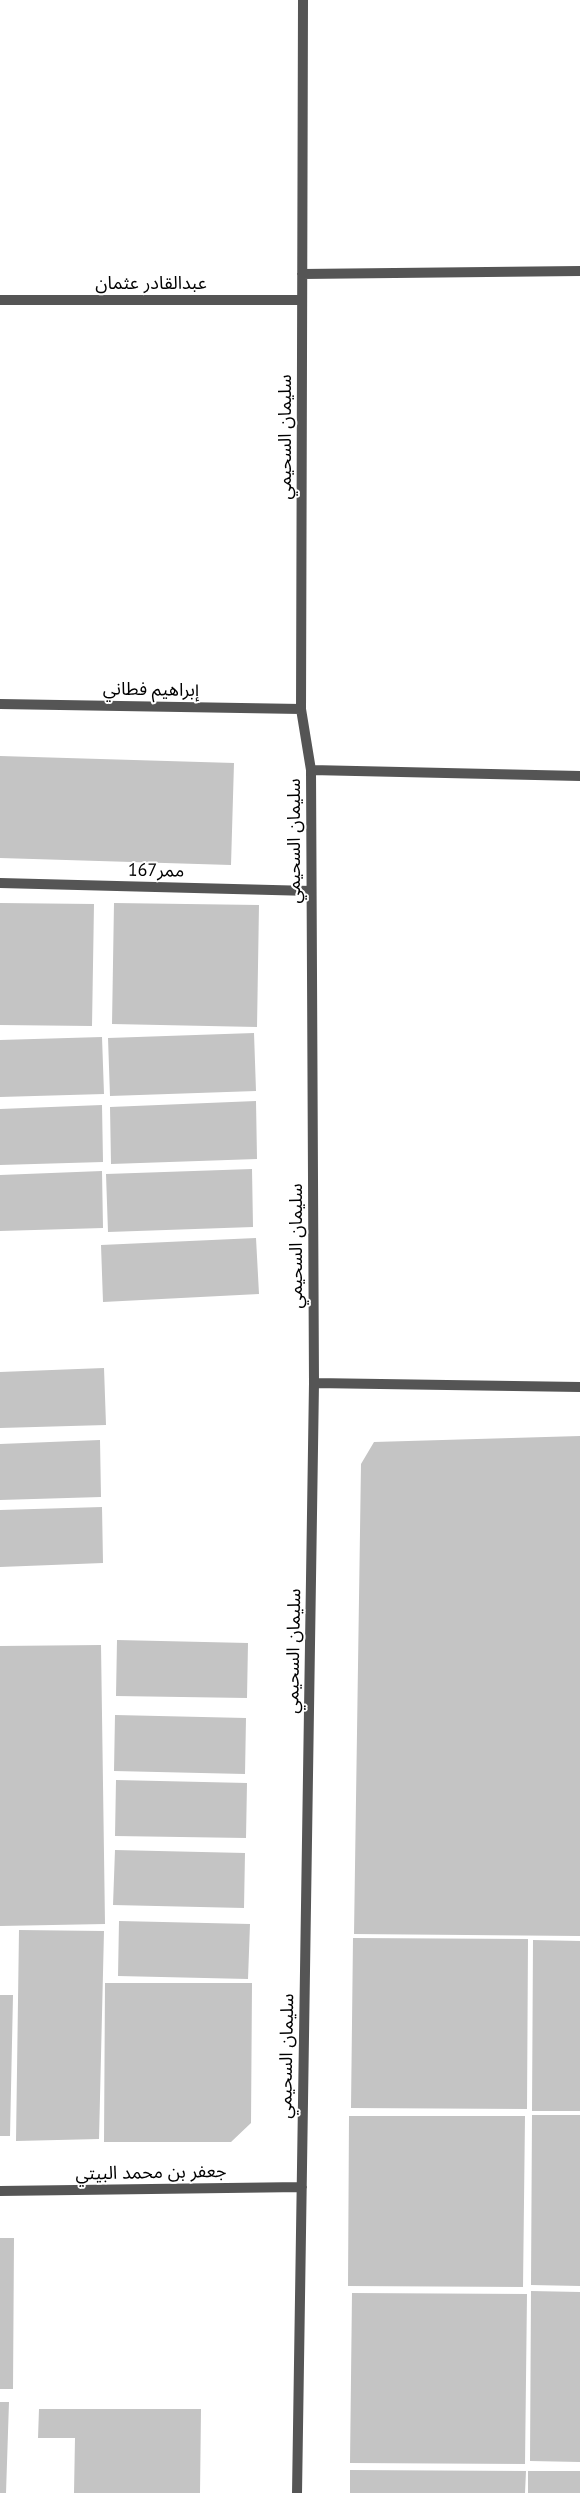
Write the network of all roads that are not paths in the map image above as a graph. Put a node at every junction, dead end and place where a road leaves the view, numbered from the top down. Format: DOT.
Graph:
graph roads {
  1 [pos="303,0"];
  2 [pos="580,271"];
  3 [pos="302,274"];
  4 [pos="0,300"];
  5 [pos="302,300"];
  6 [pos="0,704"];
  7 [pos="301,709"];
  8 [pos="311,770"];
  9 [pos="580,776"];
  10 [pos="0,883"];
  11 [pos="311,891"];
  12 [pos="314,1383"];
  13 [pos="580,1387"];
  14 [pos="302,2187"];
  15 [pos="0,2191"];
  16 [pos="297,2493"];
  1 -- 3 [label="street, سليمان السحيمي"];
  2 -- 3 [label="street"];
  3 -- 5 [label="street, سليمان السحيمي"];
  4 -- 5 [label="street, عبدالقادر عثمان"];
  5 -- 7 [label="street, سليمان السحيمي"];
  6 -- 7 [label="street, إبراهيم فطاني"];
  7 -- 8 [label="street, سليمان السحيمي"];
  8 -- 9 [label="street"];
  8 -- 11 [label="street, سليمان السحيمي"];
  10 -- 11 [label="street, ممر167"];
  11 -- 12 [label="street, سليمان السحيمي"];
  12 -- 13 [label="street"];
  12 -- 14 [label="street, سليمان السحيمي"];
  14 -- 15 [label="street, جعفر بن محمد البيتي"];
  14 -- 16 [label="street, سليمان السحيمي"];
}
